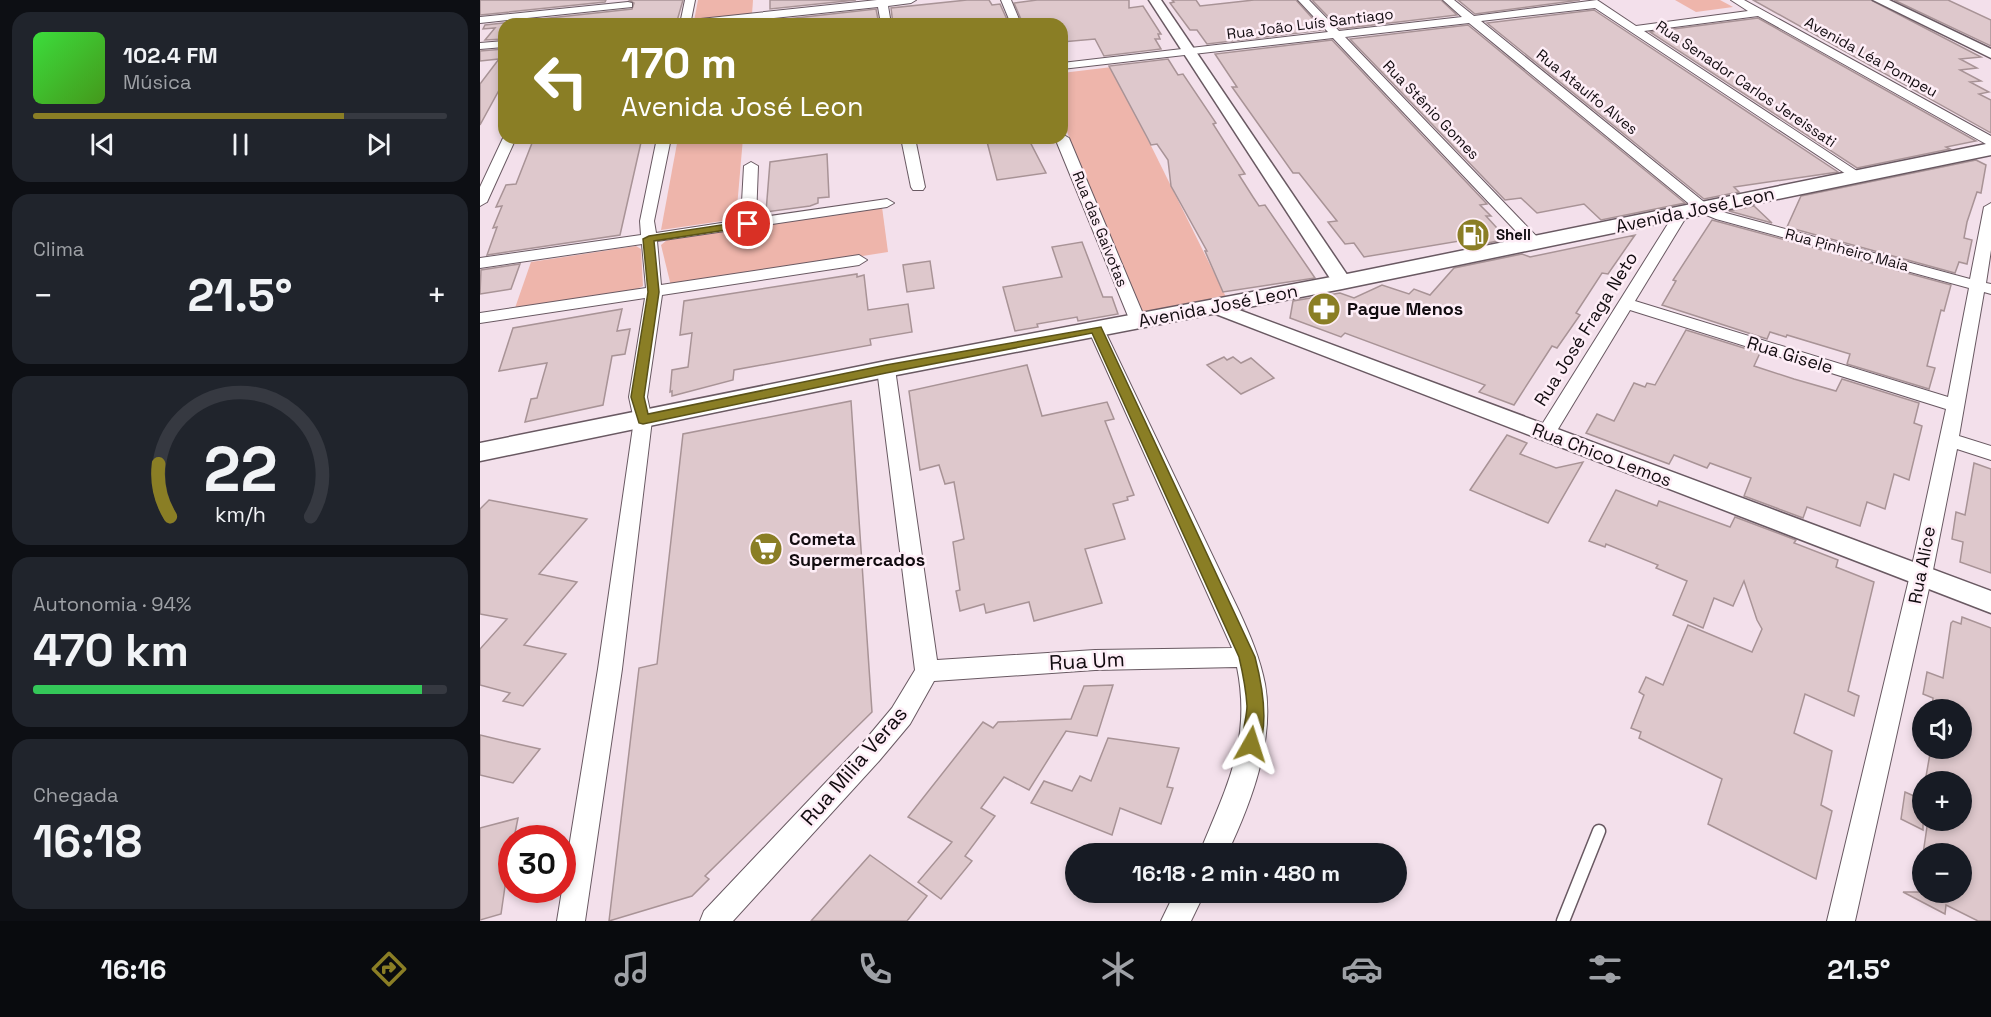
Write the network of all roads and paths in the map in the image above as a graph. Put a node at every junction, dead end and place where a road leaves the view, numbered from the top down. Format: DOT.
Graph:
graph roads {
  1 [pos="569,0"];
  2 [pos="690,0"];
  3 [pos="911,0"];
  4 [pos="1006,0"];
  5 [pos="1155,0"];
  6 [pos="1303,0"];
  7 [pos="1448,0"];
  8 [pos="1736,0"];
  9 [pos="1879,0"];
  10 [pos="1894,0"];
  11 [pos="882,2"];
  12 [pos="1593,2"];
  13 [pos="628,5"];
  14 [pos="564,11"];
  15 [pos="1758,13"];
  16 [pos="758,16"];
  17 [pos="498,18"];
  18 [pos="499,18"];
  19 [pos="561,18"];
  20 [pos="688,18"];
  21 [pos="740,18"];
  22 [pos="885,18"];
  23 [pos="1014,18"];
  24 [pos="480,20"];
  25 [pos="1473,21"];
  26 [pos="1932,22"];
  27 [pos="1634,29"];
  28 [pos="1337,36"];
  29 [pos="498,44"];
  30 [pos="480,46"];
  31 [pos="1990,51"];
  32 [pos="1190,53"];
  33 [pos="1068,65"];
  34 [pos="1991,141"];
  35 [pos="505,144"];
  36 [pos="663,144"];
  37 [pos="909,144"];
  38 [pos="1064,144"];
  39 [pos="1991,149"];
  40 [pos="751,166"];
  41 [pos="1855,176"];
  42 [pos="918,187"];
  43 [pos="480,202"];
  44 [pos="887,203"];
  45 [pos="1991,207"];
  46 [pos="1704,209"];
  47 [pos="1681,214"];
  48 [pos="748,224"];
  49 [pos="649,239"];
  50 [pos="1535,243"];
  51 [pos="859,260"];
  52 [pos="480,263"];
  53 [pos="1342,282"];
  54 [pos="1983,287"];
  55 [pos="654,292"];
  56 [pos="1624,303"];
  57 [pos="1215,308"];
  58 [pos="480,318"];
  59 [pos="1138,321"];
  60 [pos="1096,329"];
  61 [pos="886,369"];
  62 [pos="1956,406"];
  63 [pos="643,420"];
  64 [pos="1545,434"];
  65 [pos="1948,440"];
  66 [pos="480,452"];
  67 [pos="1991,453"];
  68 [pos="1922,575"];
  69 [pos="1991,602"];
  70 [pos="1247,657"];
  71 [pos="927,671"];
  72 [pos="1599,831"];
  73 [pos="1217,843"];
  74 [pos="1185,903"];
  75 [pos="571,921"];
  76 [pos="714,921"];
  77 [pos="1175,921"];
  78 [pos="1563,921"];
  79 [pos="1841,921"];
  1 -- 14 [label="street"];
  2 -- 20 [label="street"];
  3 -- 11 [label="street"];
  4 -- 23 [label="street"];
  5 -- 32 [label="street"];
  6 -- 28 [label="street, Rua Stênio Gomes"];
  7 -- 25 [label="street, Rua Ataulfo Alves"];
  8 -- 15 [label="street, Avenida Léa Pompeu"];
  9 -- 26 [label="street"];
  10 -- 26 [label="street"];
  11 -- 16 [label="street"];
  11 -- 22 [label="street"];
  12 -- 25 [label="street, Rua João Luís Santiago"];
  12 -- 27 [label="street, Rua Senador Carlos Jereissati"];
  13 -- 14 [label="street"];
  14 -- 18 [label="street"];
  14 -- 19 [label="street"];
  15 -- 27 [label="street"];
  15 -- 34 [label="street, Avenida Léa Pompeu"];
  16 -- 21 [label="street"];
  17 -- 24 [label="street"];
  25 -- 28 [label="street, Rua João Luís Santiago"];
  25 -- 46 [label="street, Rua Ataulfo Alves"];
  26 -- 31 [label="street"];
  27 -- 41 [label="street, Rua Senador Carlos Jereissati"];
  28 -- 32 [label="street, Rua João Luís Santiago"];
  28 -- 50 [label="street, Rua Stênio Gomes"];
  29 -- 30 [label="street"];
  32 -- 33 [label="street, Rua João Luís Santiago"];
  32 -- 53 [label="street"];
  35 -- 43 [label="street"];
  36 -- 49 [label="street"];
  37 -- 42 [label="street"];
  38 -- 59 [label="street, Rua das Gaivotas"];
  39 -- 41 [label="main road, Avenida José Leon"];
  40 -- 48 [label="street"];
  41 -- 46 [label="main road, Avenida José Leon"];
  44 -- 48 [label="street"];
  45 -- 54 [label="street, Rua Alice"];
  46 -- 47 [label="main road, Avenida José Leon"];
  46 -- 54 [label="street, Rua Pinheiro Maia"];
  47 -- 50 [label="main road, Avenida José Leon"];
  47 -- 56 [label="street, Rua José Fraga Neto"];
  48 -- 49 [label="street"];
  49 -- 52 [label="street"];
  49 -- 55 [label="street"];
  50 -- 53 [label="main road, Avenida José Leon"];
  51 -- 55 [label="street"];
  53 -- 57 [label="main road, Avenida José Leon"];
  54 -- 62 [label="street, Rua Alice"];
  55 -- 58 [label="street"];
  55 -- 63 [label="street"];
  56 -- 62 [label="street, Rua Gisele"];
  56 -- 64 [label="street, Rua José Fraga Neto"];
  57 -- 59 [label="main road, Avenida José Leon"];
  57 -- 64 [label="street, Rua Chico Lemos"];
  59 -- 60 [label="main road, Avenida José Leon"];
  60 -- 61 [label="main road, Avenida José Leon"];
  60 -- 70 [label="street"];
  61 -- 63 [label="main road, Avenida José Leon"];
  61 -- 71 [label="street"];
  62 -- 65 [label="street, Rua Alice"];
  63 -- 66 [label="main road, Avenida José Leon"];
  63 -- 75 [label="street"];
  64 -- 68 [label="street, Rua Chico Lemos"];
  65 -- 67 [label="street"];
  65 -- 68 [label="street, Rua Alice"];
  68 -- 69 [label="street, Rua Chico Lemos"];
  68 -- 79 [label="street, Rua Alice"];
  70 -- 71 [label="street, Rua Um"];
  70 -- 73 [label="street"];
  71 -- 76 [label="street, Rua Milia Veras"];
  72 -- 78 [label="lane"];
  74 -- 77 [label="street"];
}
